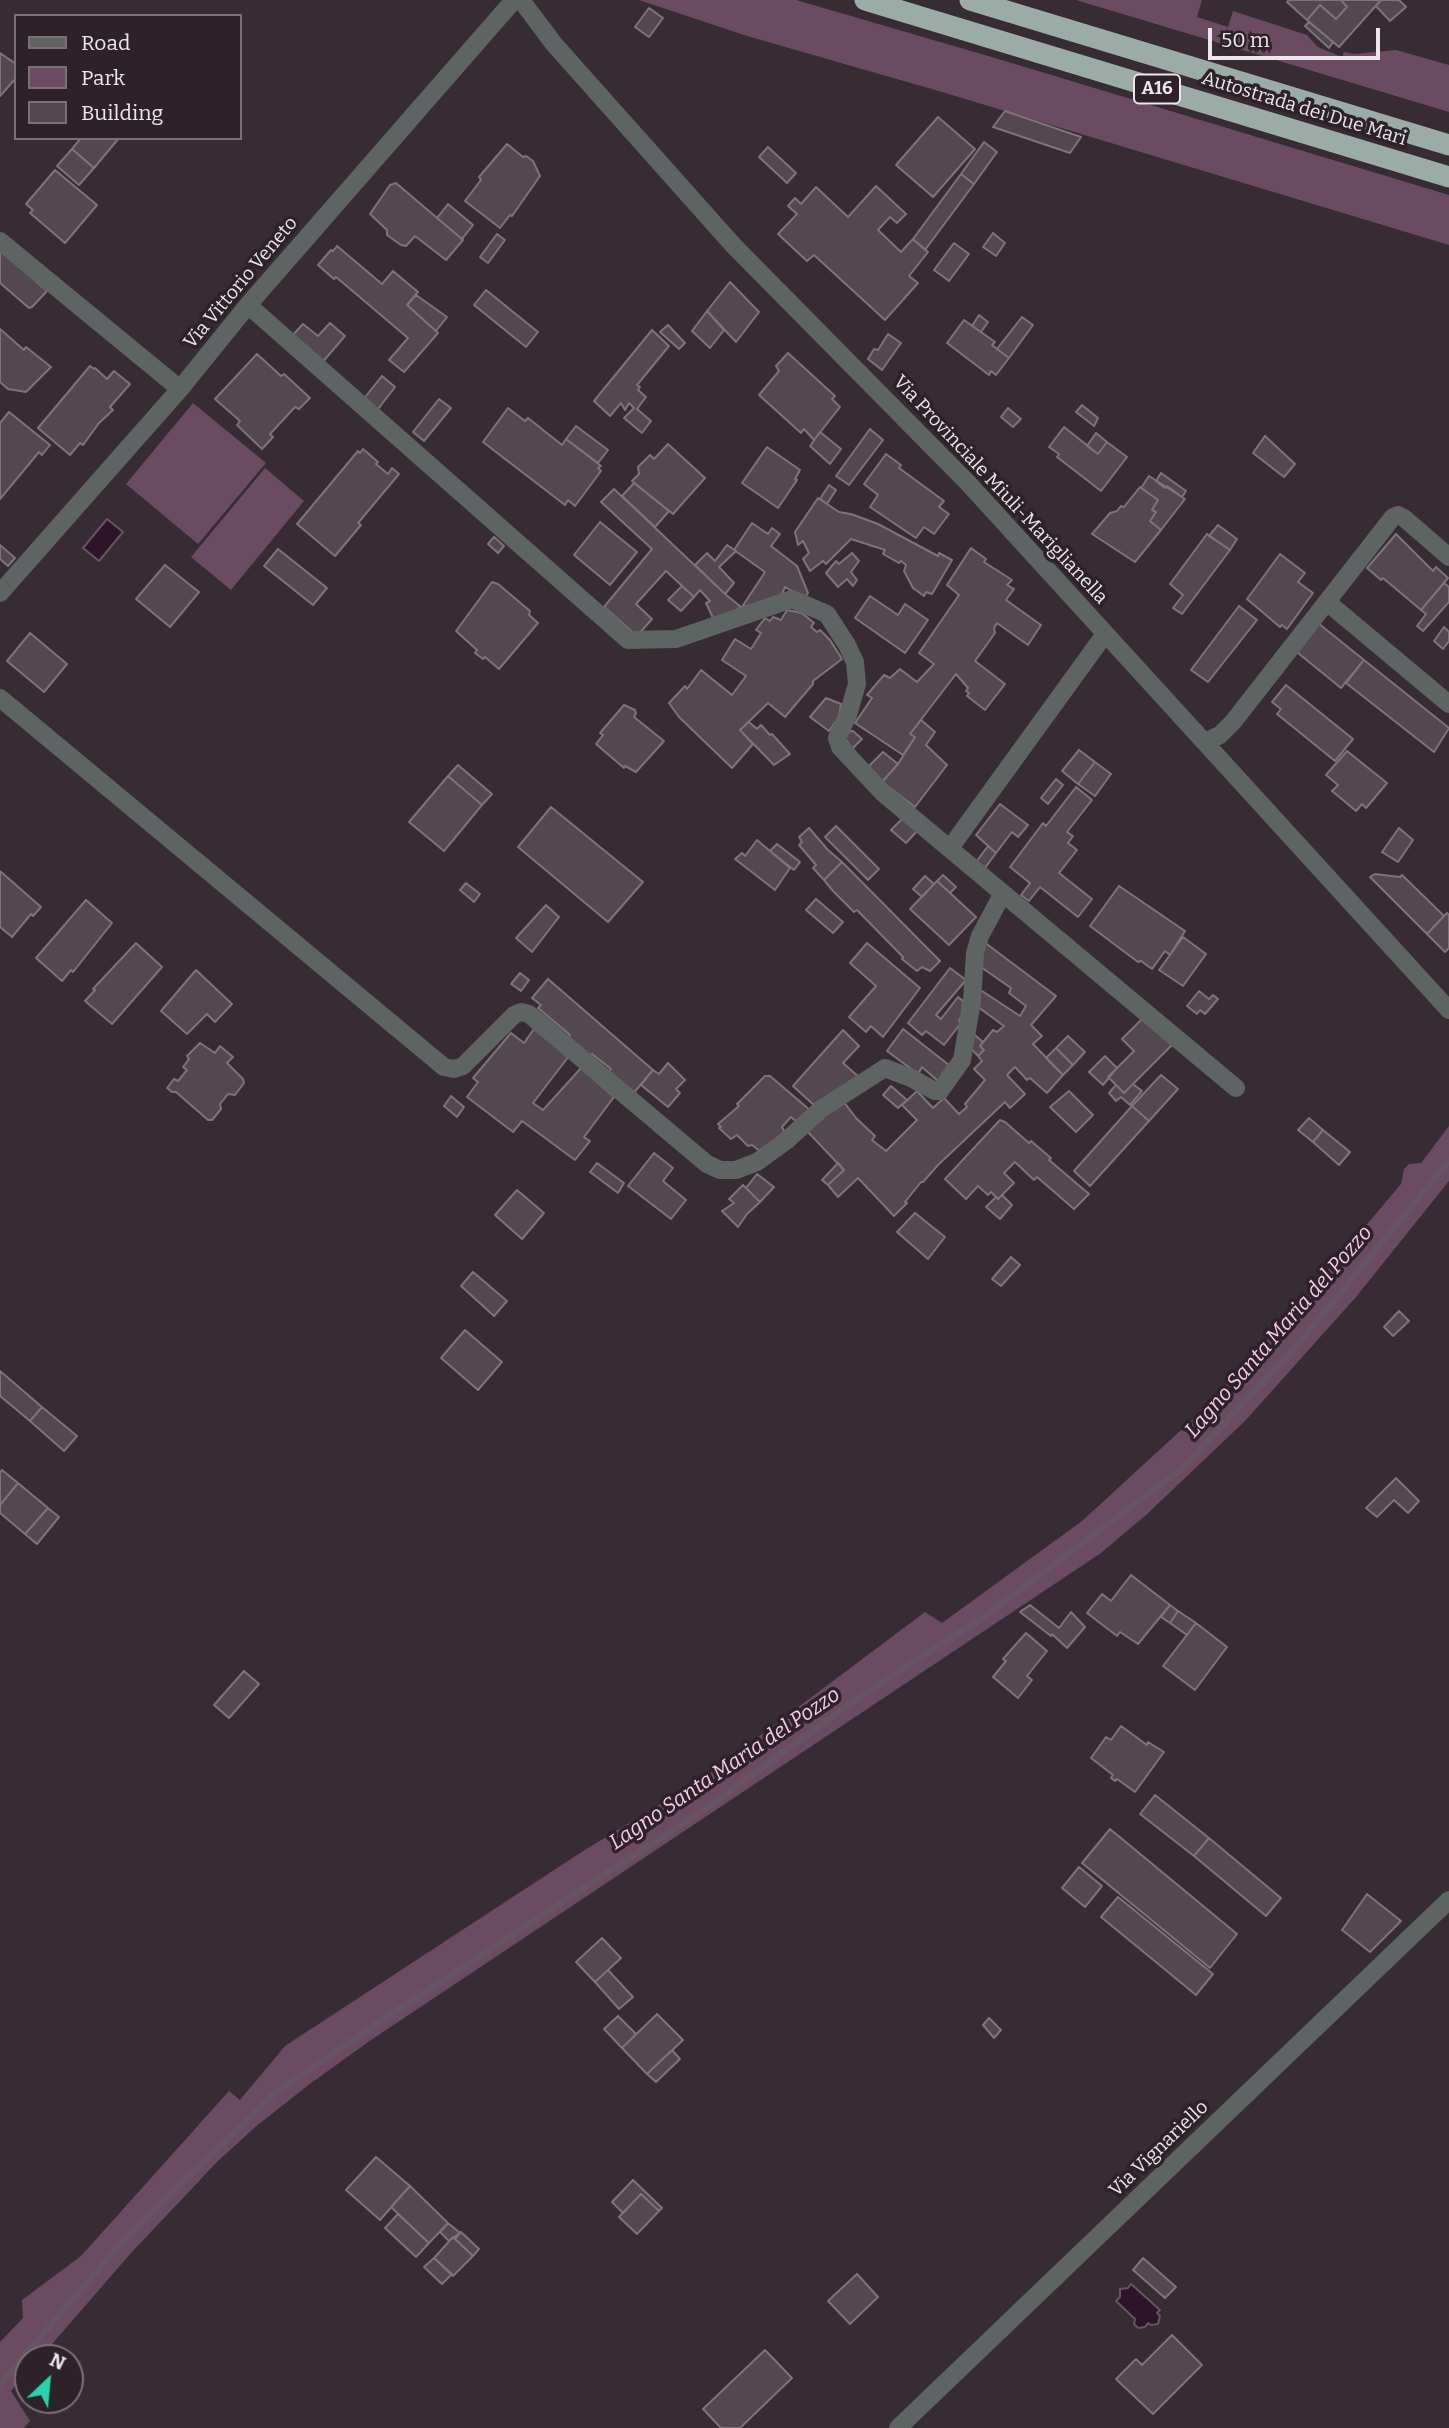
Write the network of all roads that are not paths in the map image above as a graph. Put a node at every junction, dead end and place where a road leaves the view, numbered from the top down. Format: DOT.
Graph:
graph roads {
  1 [pos="514,0"];
  2 [pos="521,0"];
  3 [pos="864,0"];
  4 [pos="970,0"];
  5 [pos="1449,145"];
  6 [pos="1449,177"];
  7 [pos="0,240"];
  8 [pos="248,305"];
  9 [pos="180,389"];
  10 [pos="1449,557"];
  11 [pos="0,593"];
  12 [pos="1327,602"];
  13 [pos="1105,634"];
  14 [pos="0,698"];
  15 [pos="1449,704"];
  16 [pos="1205,742"];
  17 [pos="950,848"];
  18 [pos="1003,893"];
  19 [pos="1449,1010"];
  20 [pos="1236,1088"];
  21 [pos="1449,1900"];
  22 [pos="898,2428"];
  1 -- 8 [label="street, Via Vittorio Veneto"];
  2 -- 13 [label="street, Via Provinciale Miuli-Mariglianella"];
  3 -- 6 [label="highway, Autostrada dei Due Mari / A16"];
  4 -- 5 [label="highway, Autostrada dei Due Mari / A16"];
  7 -- 9 [label="street"];
  8 -- 9 [label="street, Via Vittorio Veneto"];
  8 -- 17 [label="street"];
  9 -- 11 [label="street, Via Vittorio Veneto"];
  10 -- 12 [label="street"];
  12 -- 15 [label="street"];
  12 -- 16 [label="street"];
  13 -- 16 [label="street, Via Provinciale Miuli-Mariglianella"];
  13 -- 17 [label="street"];
  14 -- 18 [label="street"];
  16 -- 19 [label="street, Via Provinciale Miuli-Mariglianella"];
  17 -- 18 [label="street"];
  18 -- 20 [label="street"];
  21 -- 22 [label="street, Via Vignariello"];
}
